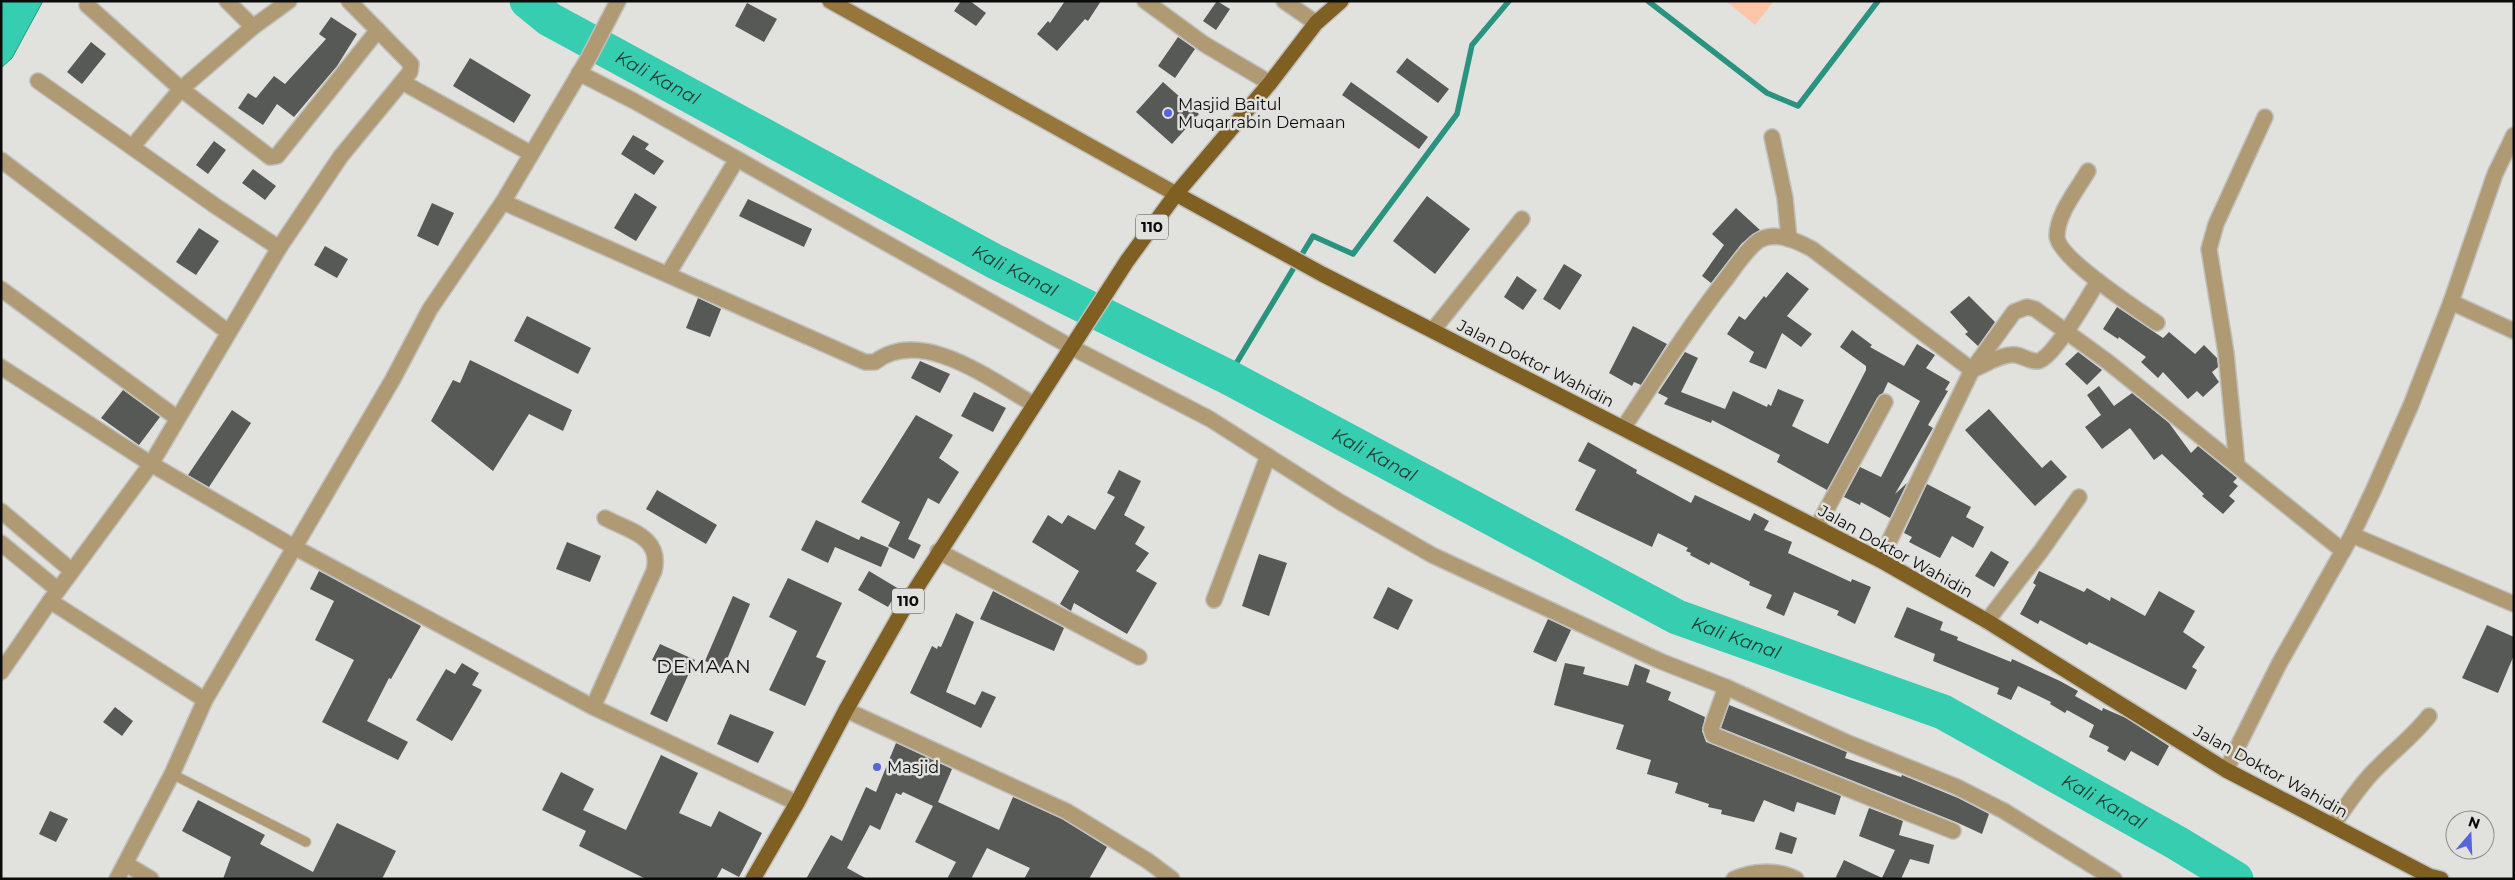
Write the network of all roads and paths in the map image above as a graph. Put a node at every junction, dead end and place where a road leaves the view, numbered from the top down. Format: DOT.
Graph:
graph roads {
  1 [pos="227,1"];
  2 [pos="289,1"];
  3 [pos="349,1"];
  4 [pos="618,1"];
  5 [pos="830,1"];
  6 [pos="1145,1"];
  7 [pos="1284,1"];
  8 [pos="1341,1"];
  9 [pos="87,6"];
  10 [pos="1316,23"];
  11 [pos="252,27"];
  12 [pos="378,30"];
  13 [pos="579,73"];
  14 [pos="38,81"];
  15 [pos="402,82"];
  16 [pos="1270,84"];
  17 [pos="181,89"];
  18 [pos="2265,117"];
  19 [pos="2514,135"];
  20 [pos="1772,137"];
  21 [pos="132,147"];
  22 [pos="530,153"];
  23 [pos="737,159"];
  24 [pos="1,160"];
  25 [pos="2088,171"];
  26 [pos="1176,194"];
  27 [pos="503,202"];
  28 [pos="1522,219"];
  29 [pos="1789,239"];
  30 [pos="279,248"];
  31 [pos="668,274"];
  32 [pos="2098,281"];
  33 [pos="1,289"];
  34 [pos="2451,302"];
  35 [pos="2157,323"];
  36 [pos="1433,330"];
  37 [pos="2066,331"];
  38 [pos="2514,331"];
  39 [pos="228,332"];
  40 [pos="1071,347"];
  41 [pos="1,366"];
  42 [pos="1972,370"];
  43 [pos="1885,402"];
  44 [pos="1033,404"];
  45 [pos="177,418"];
  46 [pos="1624,427"];
  47 [pos="1268,456"];
  48 [pos="150,464"];
  49 [pos="2237,465"];
  50 [pos="2079,497"];
  51 [pos="1,511"];
  52 [pos="606,518"];
  53 [pos="1817,527"];
  54 [pos="2352,536"];
  55 [pos="1,543"];
  56 [pos="294,547"];
  57 [pos="938,551"];
  58 [pos="2343,551"];
  59 [pos="1880,560"];
  60 [pos="72,571"];
  61 [pos="54,596"];
  62 [pos="1214,600"];
  63 [pos="2514,604"];
  64 [pos="1987,621"];
  65 [pos="1139,657"];
  66 [pos="1,672"];
  67 [pos="1726,687"];
  68 [pos="205,700"];
  69 [pos="593,707"];
  70 [pos="846,710"];
  71 [pos="2429,716"];
  72 [pos="2226,770"];
  73 [pos="172,774"];
  74 [pos="797,803"];
  75 [pos="2333,825"];
  76 [pos="1953,831"];
  77 [pos="306,842"];
  78 [pos="126,864"];
  79 [pos="117,879"];
  80 [pos="151,879"];
  81 [pos="753,879"];
  82 [pos="1172,879"];
  83 [pos="1734,879"];
  84 [pos="1796,879"];
  85 [pos="2114,879"];
  86 [pos="2441,879"];
  1 -- 11 [label="street"];
  2 -- 11 [label="street"];
  3 -- 12 [label="street"];
  4 -- 13 [label="street"];
  5 -- 26 [label="main road"];
  6 -- 16 [label="street"];
  7 -- 10 [label="street"];
  8 -- 10 [label="main road"];
  9 -- 17 [label="street"];
  10 -- 16 [label="main road"];
  11 -- 17 [label="street"];
  12 -- 15 [label="street"];
  12 -- 17 [label="street"];
  13 -- 22 [label="street"];
  13 -- 23 [label="street"];
  14 -- 21 [label="street"];
  15 -- 22 [label="street"];
  15 -- 30 [label="street"];
  16 -- 26 [label="main road"];
  17 -- 21 [label="street"];
  18 -- 49 [label="street"];
  19 -- 34 [label="street"];
  20 -- 29 [label="street"];
  21 -- 30 [label="street"];
  22 -- 27 [label="street"];
  23 -- 31 [label="street"];
  23 -- 40 [label="street"];
  24 -- 39 [label="street"];
  25 -- 32 [label="street"];
  26 -- 36 [label="main road, Jalan Doktor Wahidin"];
  26 -- 40 [label="main road, 110"];
  27 -- 31 [label="street"];
  27 -- 56 [label="street"];
  28 -- 36 [label="street"];
  29 -- 42 [label="street"];
  29 -- 46 [label="street"];
  30 -- 39 [label="street"];
  31 -- 44 [label="street"];
  32 -- 35 [label="street"];
  32 -- 37 [label="street"];
  33 -- 45 [label="street"];
  34 -- 38 [label="street"];
  34 -- 54 [label="street"];
  36 -- 46 [label="main road, Jalan Doktor Wahidin"];
  37 -- 42 [label="street"];
  37 -- 42 [label="street"];
  37 -- 49 [label="street"];
  39 -- 45 [label="street"];
  40 -- 44 [label="main road, 110"];
  40 -- 47 [label="street"];
  41 -- 48 [label="street"];
  42 -- 59 [label="street"];
  43 -- 53 [label="street"];
  44 -- 57 [label="main road, 110"];
  45 -- 48 [label="street"];
  46 -- 53 [label="main road, Jalan Doktor Wahidin"];
  47 -- 62 [label="street"];
  47 -- 67 [label="street"];
  48 -- 56 [label="street"];
  48 -- 60 [label="street"];
  49 -- 58 [label="street"];
  50 -- 64 [label="street"];
  51 -- 60 [label="street"];
  52 -- 69 [label="street"];
  53 -- 59 [label="main road, Jalan Doktor Wahidin"];
  54 -- 58 [label="street"];
  54 -- 63 [label="street"];
  55 -- 61 [label="street"];
  56 -- 68 [label="street"];
  56 -- 69 [label="street"];
  57 -- 65 [label="street"];
  57 -- 70 [label="main road, 110"];
  58 -- 72 [label="street"];
  59 -- 64 [label="main road, Jalan Doktor Wahidin"];
  60 -- 61 [label="street"];
  61 -- 66 [label="street"];
  61 -- 68 [label="street"];
  64 -- 72 [label="main road, Jalan Doktor Wahidin"];
  67 -- 76 [label="street"];
  67 -- 85 [label="street"];
  68 -- 73 [label="street"];
  69 -- 74 [label="street"];
  70 -- 74 [label="main road, 110"];
  70 -- 82 [label="street"];
  71 -- 75 [label="street"];
  72 -- 75 [label="main road, Jalan Doktor Wahidin"];
  73 -- 77 [label="lane"];
  73 -- 78 [label="street"];
  74 -- 81 [label="main road, 110"];
  75 -- 86 [label="main road, Jalan Doktor Wahidin"];
  78 -- 79 [label="street"];
  78 -- 80 [label="street"];
  83 -- 84 [label="street"];
}
